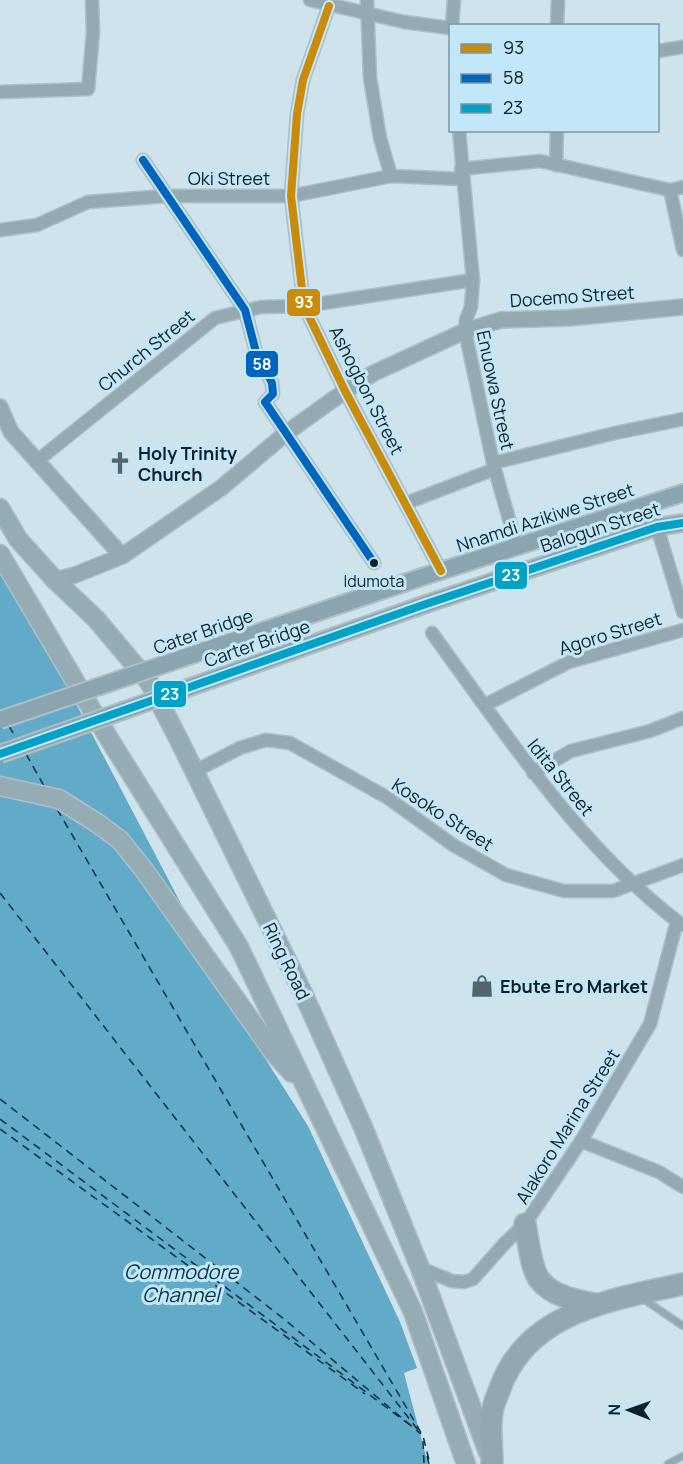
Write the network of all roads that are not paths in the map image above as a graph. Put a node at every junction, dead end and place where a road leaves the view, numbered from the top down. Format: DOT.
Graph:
graph roads {
  1 [pos="92,0"];
  2 [pos="310,0"];
  3 [pos="367,0"];
  4 [pos="454,0"];
  5 [pos="558,0"];
  6 [pos="329,6"];
  7 [pos="368,13"];
  8 [pos="451,24"];
  9 [pos="557,24"];
  10 [pos="449,27"];
  11 [pos="683,47"];
  12 [pos="659,51"];
  13 [pos="0,92"];
  14 [pos="459,132"];
  15 [pos="557,132"];
  16 [pos="143,160"];
  17 [pos="556,165"];
  18 [pos="462,174"];
  19 [pos="391,176"];
  20 [pos="683,187"];
  21 [pos="670,190"];
  22 [pos="166,196"];
  23 [pos="291,196"];
  24 [pos="0,230"];
  25 [pos="683,250"];
  26 [pos="473,280"];
  27 [pos="304,306"];
  28 [pos="683,307"];
  29 [pos="245,310"];
  30 [pos="465,331"];
  31 [pos="345,391"];
  32 [pos="0,407"];
  33 [pos="683,419"];
  34 [pos="285,434"];
  35 [pos="37,461"];
  36 [pos="494,466"];
  37 [pos="683,493"];
  38 [pos="406,503"];
  39 [pos="0,508"];
  40 [pos="683,523"];
  41 [pos="657,527"];
  42 [pos="517,547"];
  43 [pos="0,554"];
  44 [pos="122,556"];
  45 [pos="374,563"];
  46 [pos="441,571"];
  47 [pos="419,578"];
  48 [pos="55,580"];
  49 [pos="426,604"];
  50 [pos="683,612"];
  51 [pos="683,630"];
  52 [pos="432,633"];
  53 [pos="485,705"];
  54 [pos="683,718"];
  55 [pos="0,720"];
  56 [pos="0,754"];
  57 [pos="195,771"];
  58 [pos="533,773"];
  59 [pos="0,786"];
  60 [pos="683,865"];
  61 [pos="636,884"];
  62 [pos="680,923"];
  63 [pos="306,1088"];
  64 [pos="581,1142"];
  65 [pos="683,1187"];
  66 [pos="525,1224"];
  67 [pos="420,1268"];
  68 [pos="683,1284"];
  69 [pos="637,1294"];
  70 [pos="595,1304"];
  71 [pos="683,1326"];
  72 [pos="683,1456"];
  73 [pos="492,1463"];
  74 [pos="466,1464"];
  75 [pos="668,1464"];
  1 -- 13 [label="street"];
  2 -- 6 [label="street"];
  3 -- 7 [label="street"];
  4 -- 8 [label="street"];
  5 -- 9 [label="street"];
  6 -- 7 [label="street"];
  6 -- 23 [label="street, Ashogbon Street"];
  7 -- 10 [label="street"];
  7 -- 19 [label="street"];
  11 -- 12 [label="street"];
  14 -- 18 [label="street, Enuowa Street"];
  15 -- 17 [label="street"];
  16 -- 22 [label="street"];
  17 -- 18 [label="street, Oki Street"];
  17 -- 21 [label="street, Oki Street"];
  18 -- 19 [label="street, Oki Street"];
  18 -- 26 [label="street, Enuowa Street"];
  19 -- 23 [label="street, Oki Street"];
  20 -- 21 [label="street"];
  21 -- 25 [label="street"];
  22 -- 23 [label="street, Oki Street"];
  22 -- 24 [label="street, Oki Street"];
  22 -- 29 [label="street"];
  23 -- 27 [label="street, Ashogbon Street"];
  26 -- 27 [label="street, Church Street"];
  26 -- 30 [label="street, Enuowa Street"];
  27 -- 29 [label="street, Church Street"];
  27 -- 31 [label="street, Ashogbon Street"];
  28 -- 30 [label="street, Docemo Street"];
  29 -- 34 [label="street"];
  29 -- 35 [label="street, Church Street"];
  30 -- 31 [label="street, Docemo Street"];
  30 -- 36 [label="street, Enuowa Street"];
  31 -- 34 [label="street, Docemo Street"];
  31 -- 38 [label="street, Ashogbon Street"];
  32 -- 35 [label="street"];
  33 -- 36 [label="street"];
  34 -- 44 [label="street, Docemo Street"];
  34 -- 45 [label="street"];
  35 -- 44 [label="street"];
  36 -- 38 [label="street"];
  36 -- 42 [label="street, Enuowa Street"];
  37 -- 42 [label="main road, Nnamdi Azikiwe Street"];
  38 -- 46 [label="street, Ashogbon Street"];
  39 -- 48 [label="main road, Ring Road"];
  40 -- 41 [label="main road, Balogun Street"];
  41 -- 49 [label="main road, Balogun Street"];
  41 -- 50 [label="street"];
  42 -- 46 [label="main road, Nnamdi Azikiwe Street"];
  43 -- 63 [label="main road, Ring Road"];
  44 -- 48 [label="street, Docemo Street"];
  46 -- 47 [label="main road, Nnamdi Azikiwe Street"];
  47 -- 55 [label="main road, Cater Bridge, bridge"];
  48 -- 57 [label="main road, Ring Road"];
  49 -- 56 [label="main road, Carter Bridge, bridge"];
  51 -- 53 [label="street, Agoro Street"];
  52 -- 53 [label="street, Idita Street"];
  53 -- 58 [label="street, Idita Street"];
  54 -- 58 [label="street"];
  57 -- 61 [label="street, Kosoko Street"];
  57 -- 67 [label="main road, Ring Road"];
  58 -- 61 [label="street, Idita Street"];
  59 -- 63 [label="main road"];
  60 -- 61 [label="street, Kosoko Street"];
  61 -- 62 [label="street, Idita Street"];
  62 -- 64 [label="street, Alakoro Marina Street"];
  63 -- 74 [label="main road, Ring Road"];
  64 -- 65 [label="street"];
  64 -- 66 [label="street, Alakoro Marina Street"];
  66 -- 67 [label="street, Alakoro Marina Street"];
  66 -- 70 [label="highway"];
  67 -- 73 [label="main road, Ring Road"];
  68 -- 69 [label="highway"];
  69 -- 70 [label="highway"];
  69 -- 71 [label="lane"];
  70 -- 73 [label="highway"];
  72 -- 75 [label="lane"];
}
